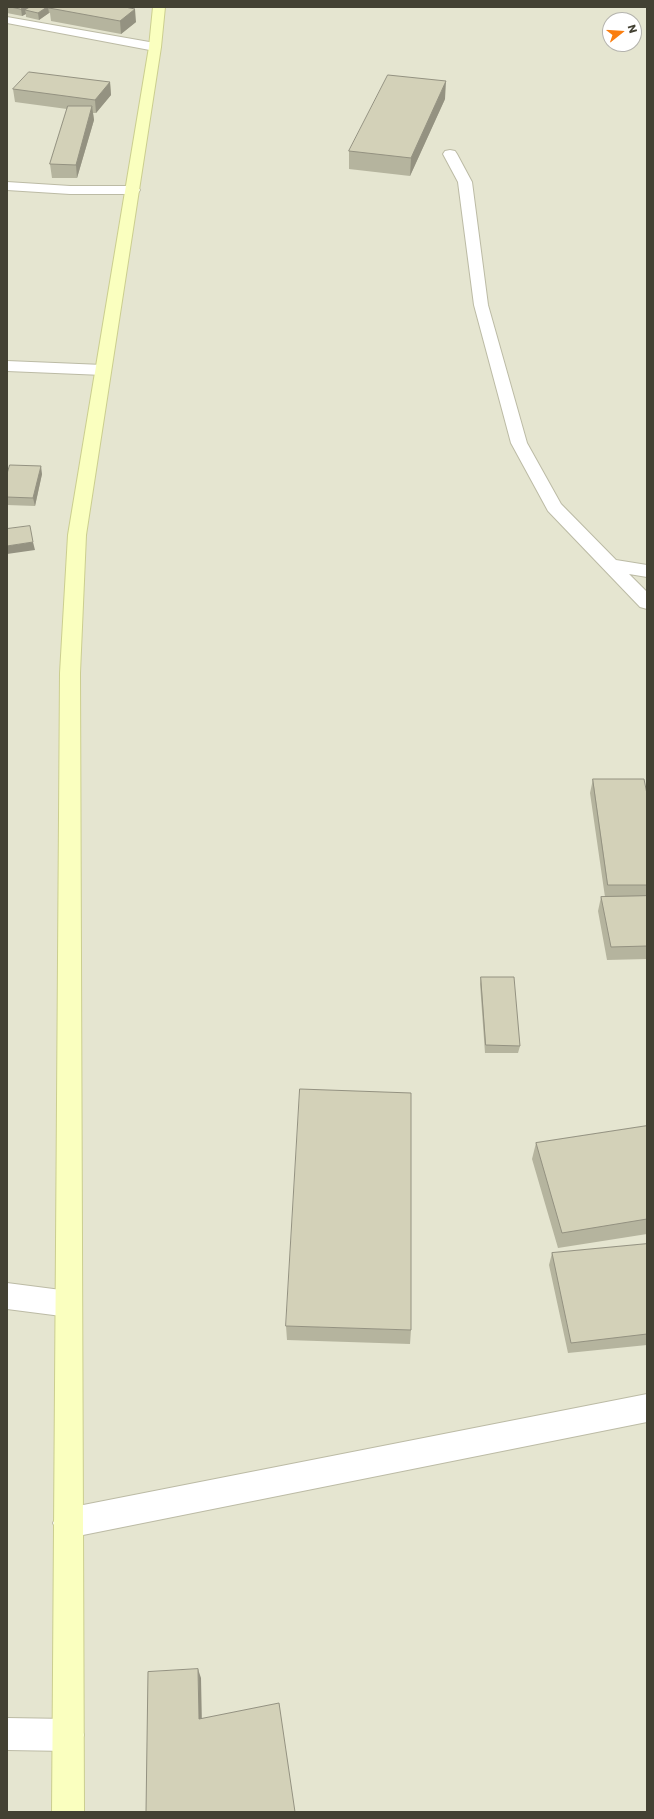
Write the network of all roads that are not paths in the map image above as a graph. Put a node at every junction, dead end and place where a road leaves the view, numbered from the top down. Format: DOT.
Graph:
graph roads {
  1 [pos="159,7"];
  2 [pos="7,20"];
  3 [pos="156,47"];
  4 [pos="450,154"];
  5 [pos="7,186"];
  6 [pos="133,190"];
  7 [pos="7,366"];
  8 [pos="103,370"];
  9 [pos="611,565"];
  10 [pos="647,571"];
  11 [pos="647,602"];
  12 [pos="7,1296"];
  13 [pos="68,1304"];
  14 [pos="647,1408"];
  15 [pos="68,1523"];
  16 [pos="7,1734"];
  17 [pos="68,1735"];
  18 [pos="68,1812"];
  1 -- 3 [label="main road"];
  2 -- 3 [label="street"];
  3 -- 6 [label="main road"];
  4 -- 9 [label="street"];
  5 -- 6 [label="street"];
  6 -- 8 [label="main road"];
  7 -- 8 [label="street"];
  8 -- 13 [label="main road"];
  9 -- 10 [label="street"];
  9 -- 11 [label="street"];
  12 -- 13 [label="street"];
  13 -- 15 [label="main road"];
  14 -- 15 [label="street"];
  15 -- 17 [label="main road"];
  16 -- 17 [label="street"];
  17 -- 18 [label="main road"];
}
